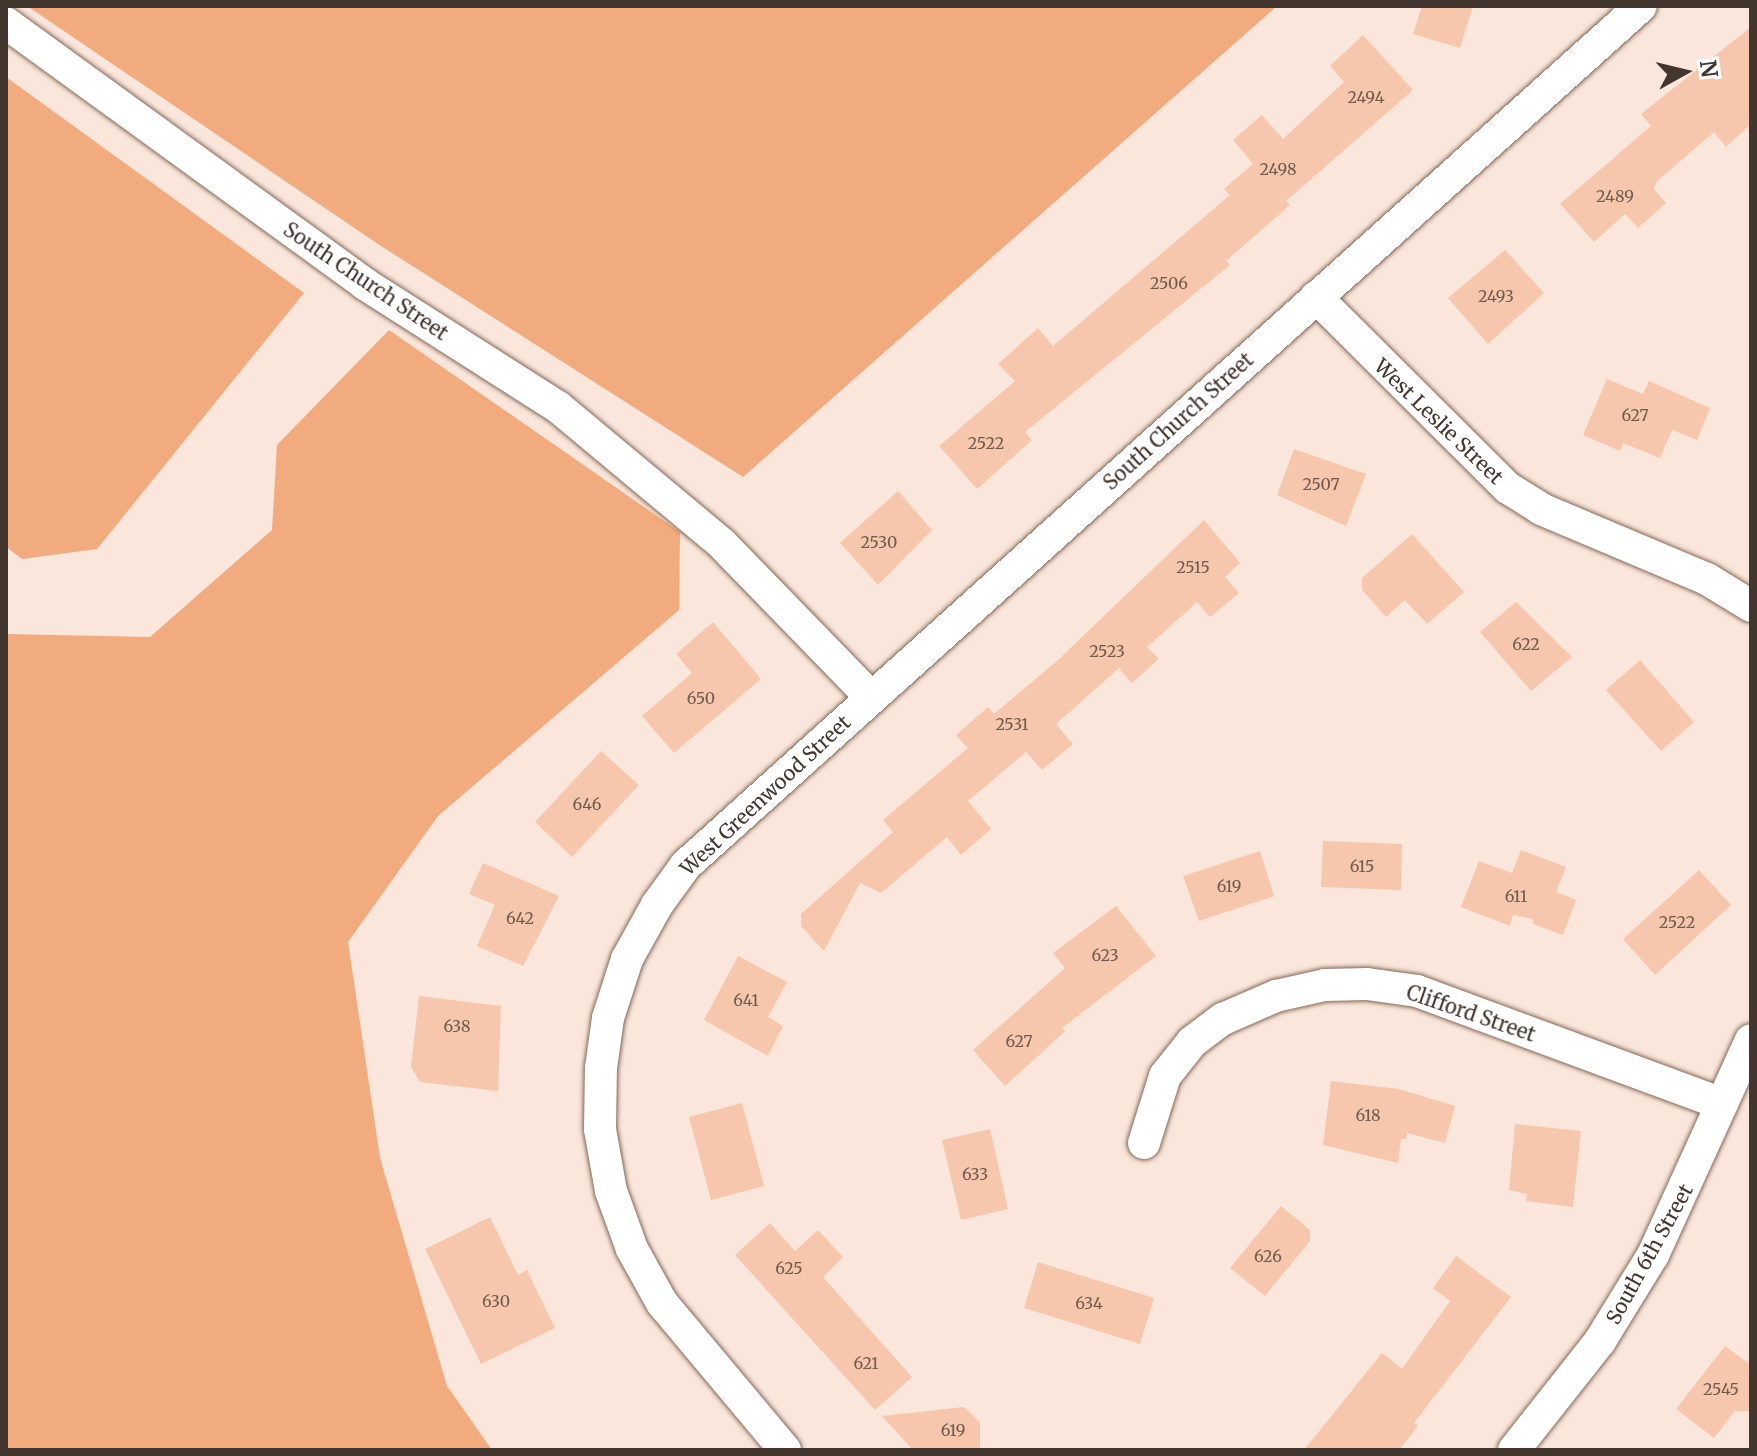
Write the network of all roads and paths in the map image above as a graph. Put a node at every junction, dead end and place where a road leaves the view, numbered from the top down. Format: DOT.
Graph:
graph roads {
  1 [pos="1641,6"];
  2 [pos="6,23"];
  3 [pos="1316,297"];
  4 [pos="1751,606"];
  5 [pos="871,697"];
  6 [pos="1751,1040"];
  7 [pos="1722,1104"];
  8 [pos="1144,1143"];
  9 [pos="785,1450"];
  10 [pos="1514,1450"];
  1 -- 3 [label="street, South Church Street"];
  2 -- 5 [label="street, South Church Street"];
  3 -- 4 [label="street, West Leslie Street"];
  3 -- 5 [label="street, South Church Street"];
  5 -- 9 [label="street, West Greenwood Street"];
  6 -- 7 [label="street, South 6th Street"];
  7 -- 8 [label="street, Clifford Street"];
  7 -- 10 [label="street, South 6th Street"];
}
